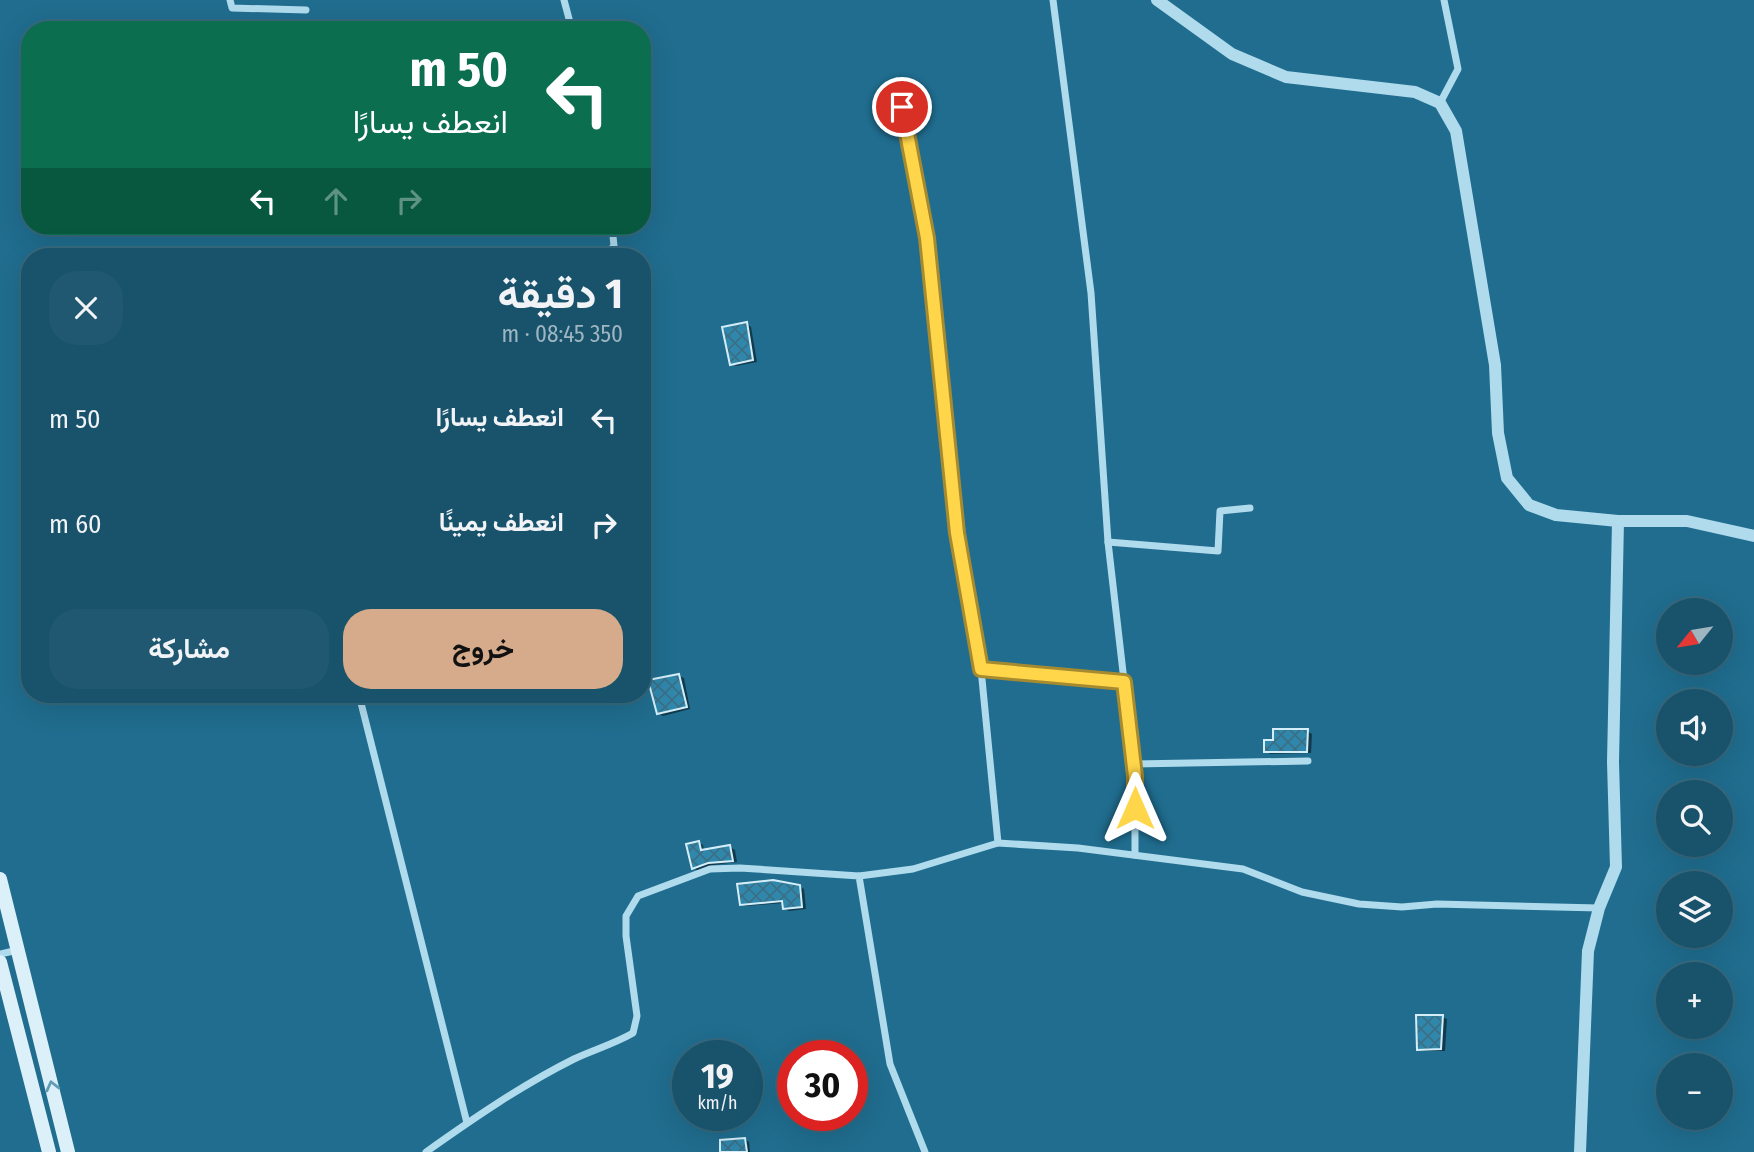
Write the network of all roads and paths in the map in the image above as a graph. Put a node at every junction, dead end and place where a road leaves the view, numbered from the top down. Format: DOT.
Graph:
graph roads {
  1 [pos="230,0"];
  2 [pos="564,0"];
  3 [pos="1053,0"];
  4 [pos="1157,0"];
  5 [pos="1444,0"];
  6 [pos="306,10"];
  7 [pos="570,21"];
  8 [pos="897,81"];
  9 [pos="1440,103"];
  10 [pos="1251,508"];
  11 [pos="1618,521"];
  12 [pos="1754,536"];
  13 [pos="1108,542"];
  14 [pos="981,669"];
  15 [pos="1124,682"];
  16 [pos="361,703"];
  17 [pos="1308,761"];
  18 [pos="1134,764"];
  19 [pos="998,843"];
  20 [pos="1135,855"];
  21 [pos="859,876"];
  22 [pos="0,879"];
  23 [pos="1599,908"];
  24 [pos="18,950"];
  25 [pos="0,954"];
  26 [pos="0,961"];
  27 [pos="467,1123"];
  28 [pos="49,1152"];
  29 [pos="68,1152"];
  30 [pos="426,1152"];
  31 [pos="925,1152"];
  32 [pos="1580,1152"];
  1 -- 6 [label="street"];
  2 -- 7 [label="street"];
  3 -- 13 [label="street"];
  4 -- 9 [label="street"];
  5 -- 9 [label="street"];
  8 -- 14 [label="street"];
  9 -- 11 [label="street"];
  10 -- 13 [label="street"];
  11 -- 12 [label="street"];
  11 -- 23 [label="street"];
  13 -- 15 [label="street"];
  14 -- 15 [label="street"];
  14 -- 19 [label="street"];
  15 -- 18 [label="street"];
  16 -- 27 [label="street"];
  17 -- 18 [label="street"];
  18 -- 20 [label="street"];
  19 -- 20 [label="street"];
  19 -- 21 [label="street"];
  20 -- 23 [label="street"];
  21 -- 27 [label="street"];
  21 -- 31 [label="street"];
  22 -- 24 [label="main road"];
  23 -- 32 [label="street"];
  24 -- 25 [label="street"];
  29 -- 24 [label="main road, one-way"];
  26 -- 28 [label="main road"];
  27 -- 30 [label="street"];
}
